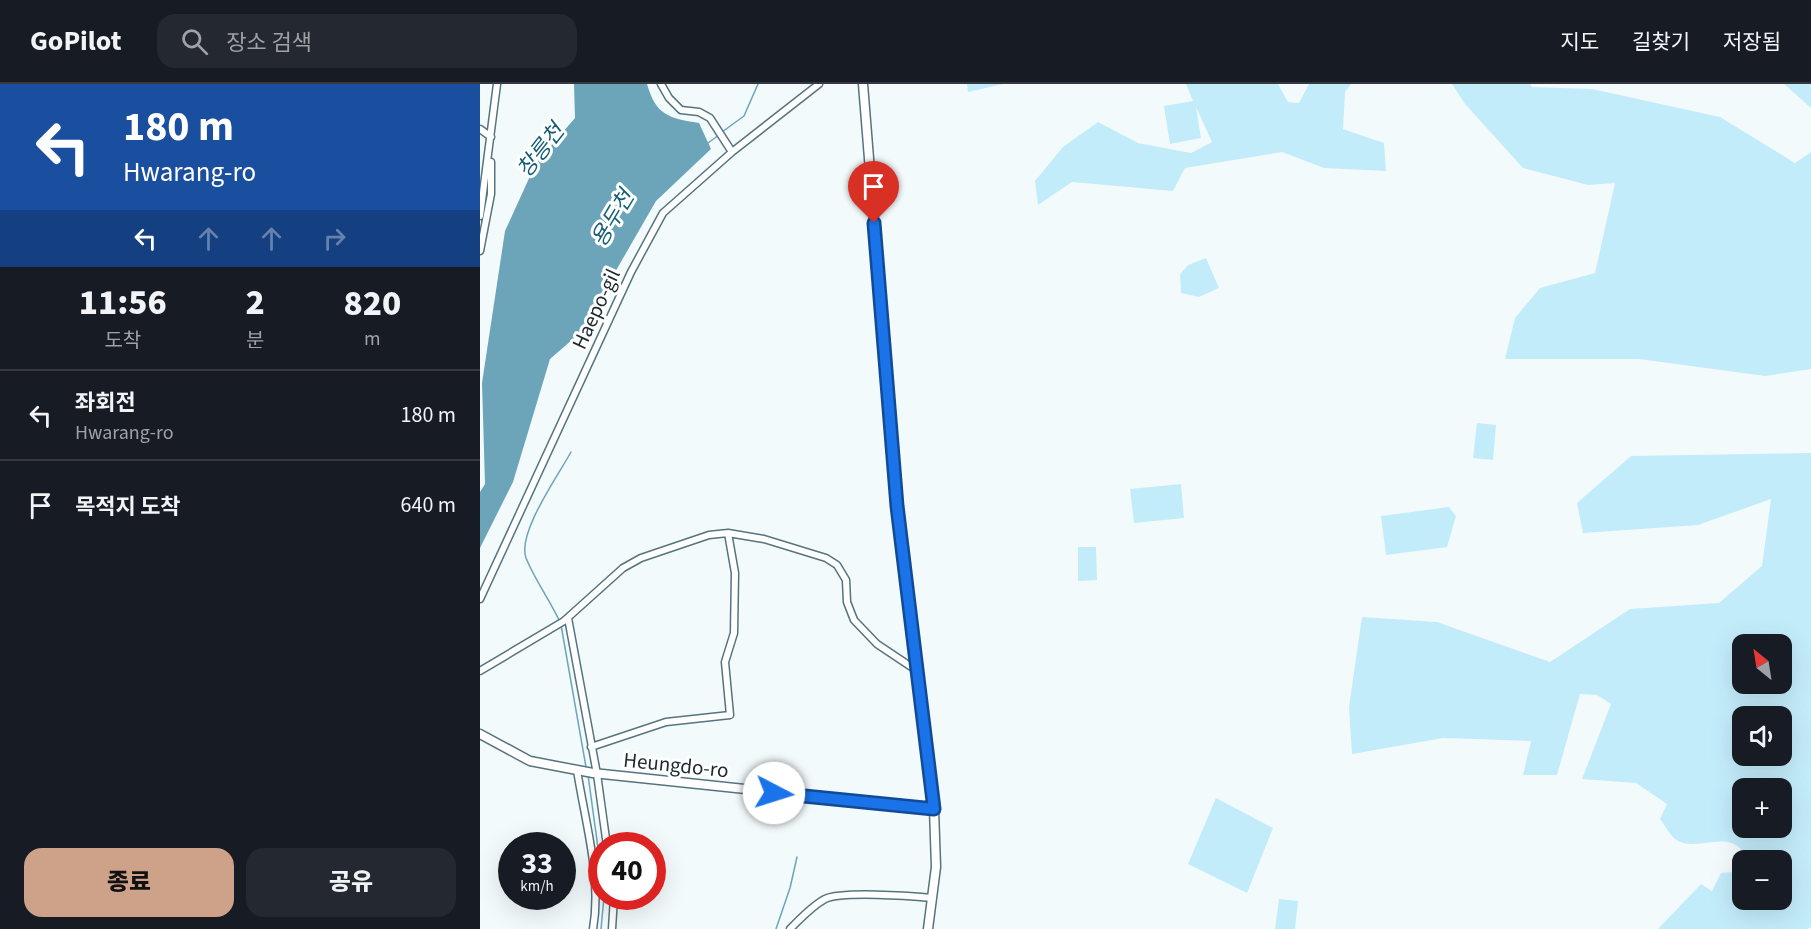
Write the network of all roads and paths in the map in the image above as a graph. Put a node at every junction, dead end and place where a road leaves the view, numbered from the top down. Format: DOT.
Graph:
graph roads {
  1 [pos="498,84"];
  2 [pos="661,84"];
  3 [pos="819,84"];
  4 [pos="863,84"];
  5 [pos="480,129"];
  6 [pos="491,137"];
  7 [pos="490,150"];
  8 [pos="732,152"];
  9 [pos="480,216"];
  10 [pos="480,251"];
  11 [pos="728,533"];
  12 [pos="480,599"];
  13 [pos="566,619"];
  14 [pos="480,670"];
  15 [pos="916,670"];
  16 [pos="480,734"];
  17 [pos="591,747"];
  18 [pos="578,771"];
  19 [pos="595,773"];
  20 [pos="934,809"];
  21 [pos="605,832"];
  22 [pos="932,898"];
  23 [pos="613,910"];
  24 [pos="593,929"];
  25 [pos="612,929"];
  26 [pos="790,929"];
  27 [pos="927,929"];
  1 -- 6 [label="street"];
  2 -- 8 [label="street"];
  3 -- 8 [label="street, Haepo-gil"];
  4 -- 15 [label="main road"];
  5 -- 6 [label="street"];
  6 -- 7 [label="street"];
  7 -- 9 [label="street"];
  7 -- 10 [label="street"];
  8 -- 12 [label="street, Haepo-gil"];
  11 -- 13 [label="street"];
  11 -- 15 [label="street"];
  11 -- 17 [label="street"];
  13 -- 14 [label="street"];
  13 -- 17 [label="street"];
  15 -- 20 [label="main road"];
  16 -- 18 [label="main road"];
  17 -- 19 [label="street"];
  18 -- 19 [label="main road, Heungdo-ro"];
  18 -- 24 [label="street"];
  19 -- 20 [label="main road, Heungdo-ro"];
  19 -- 21 [label="street"];
  20 -- 22 [label="main road"];
  22 -- 26 [label="street"];
  22 -- 27 [label="main road"];
  23 -- 25 [label="street"];
}
